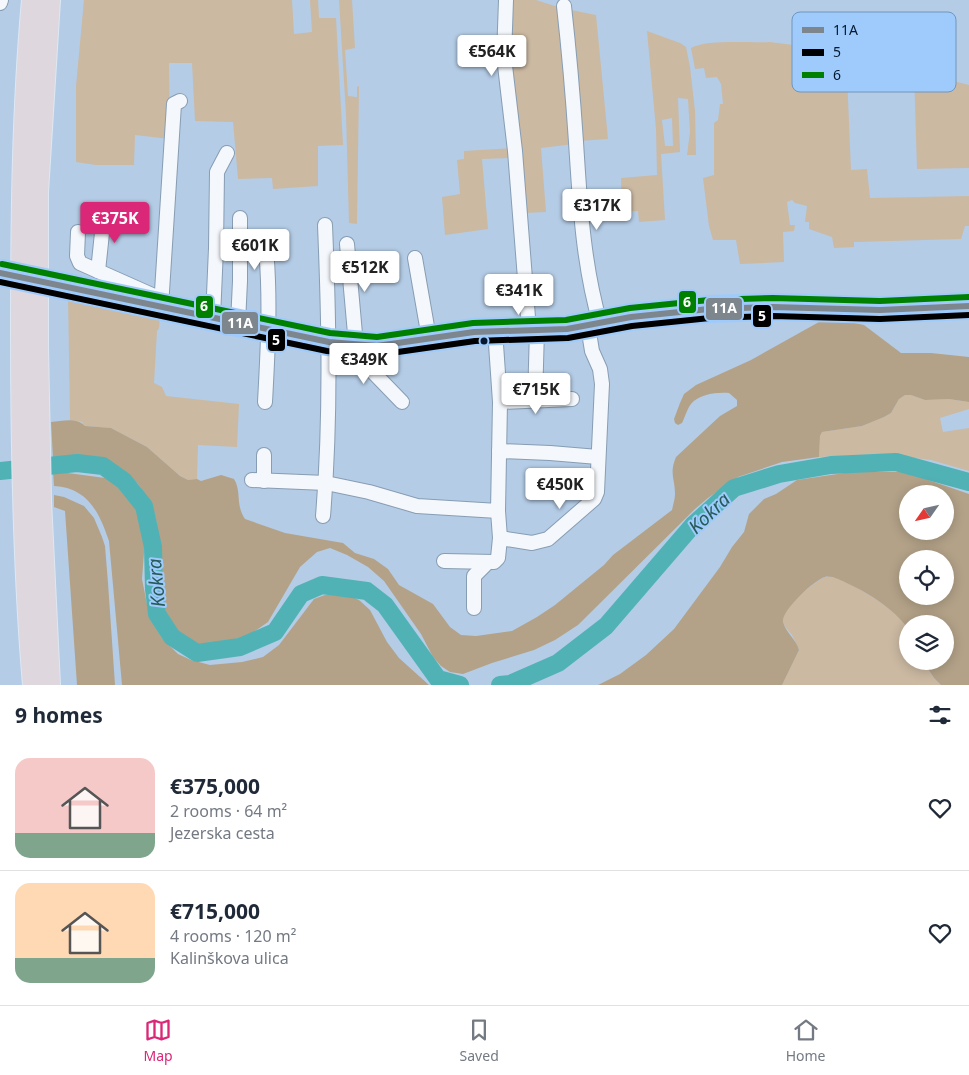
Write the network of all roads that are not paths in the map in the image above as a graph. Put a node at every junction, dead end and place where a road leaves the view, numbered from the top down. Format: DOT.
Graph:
graph roads {
  1 [pos="32,0"];
  2 [pos="50,0"];
  3 [pos="506,0"];
  4 [pos="564,6"];
  5 [pos="180,102"];
  6 [pos="227,152"];
  7 [pos="104,214"];
  8 [pos="240,218"];
  9 [pos="325,225"];
  10 [pos="78,232"];
  11 [pos="265,239"];
  12 [pos="347,244"];
  13 [pos="415,258"];
  14 [pos="98,272"];
  15 [pos="0,273"];
  16 [pos="161,303"];
  17 [pos="969,306"];
  18 [pos="213,318"];
  19 [pos="238,323"];
  20 [pos="594,325"];
  21 [pos="267,328"];
  22 [pos="495,330"];
  23 [pos="533,330"];
  24 [pos="429,338"];
  25 [pos="329,342"];
  26 [pos="362,346"];
  27 [pos="572,399"];
  28 [pos="535,400"];
  29 [pos="265,402"];
  30 [pos="402,402"];
  31 [pos="500,402"];
  32 [pos="30,428"];
  33 [pos="500,451"];
  34 [pos="264,455"];
  35 [pos="598,457"];
  36 [pos="326,483"];
  37 [pos="32,500"];
  38 [pos="498,511"];
  39 [pos="323,516"];
  40 [pos="500,538"];
  41 [pos="444,561"];
  42 [pos="488,562"];
  43 [pos="474,608"];
  44 [pos="33,685"];
  45 [pos="50,685"];
  1 -- 32 [label="highway"];
  2 -- 32 [label="highway"];
  3 -- 23 [label="street"];
  4 -- 20 [label="street"];
  5 -- 16 [label="street"];
  6 -- 18 [label="street"];
  7 -- 14 [label="street"];
  8 -- 19 [label="street"];
  9 -- 25 [label="street"];
  10 -- 14 [label="street"];
  11 -- 21 [label="street"];
  12 -- 26 [label="street"];
  13 -- 24 [label="street"];
  14 -- 16 [label="street"];
  15 -- 16 [label="street, bridge"];
  16 -- 18 [label="street"];
  17 -- 20 [label="street"];
  18 -- 19 [label="street"];
  19 -- 21 [label="street"];
  20 -- 23 [label="street"];
  20 -- 35 [label="street"];
  21 -- 25 [label="street"];
  21 -- 29 [label="street"];
  22 -- 23 [label="street"];
  22 -- 24 [label="street"];
  22 -- 31 [label="street"];
  23 -- 28 [label="street"];
  24 -- 26 [label="street"];
  25 -- 26 [label="street"];
  25 -- 36 [label="street"];
  26 -- 30 [label="street"];
  27 -- 28 [label="street"];
  28 -- 31 [label="street"];
  31 -- 33 [label="street"];
  32 -- 37 [label="highway"];
  33 -- 35 [label="street"];
  33 -- 38 [label="street"];
  34 -- 36 [label="street"];
  35 -- 40 [label="street"];
  36 -- 38 [label="street"];
  36 -- 39 [label="street"];
  37 -- 44 [label="highway"];
  37 -- 45 [label="highway"];
  38 -- 40 [label="street"];
  40 -- 42 [label="street"];
  41 -- 42 [label="street"];
  42 -- 43 [label="street"];
}
